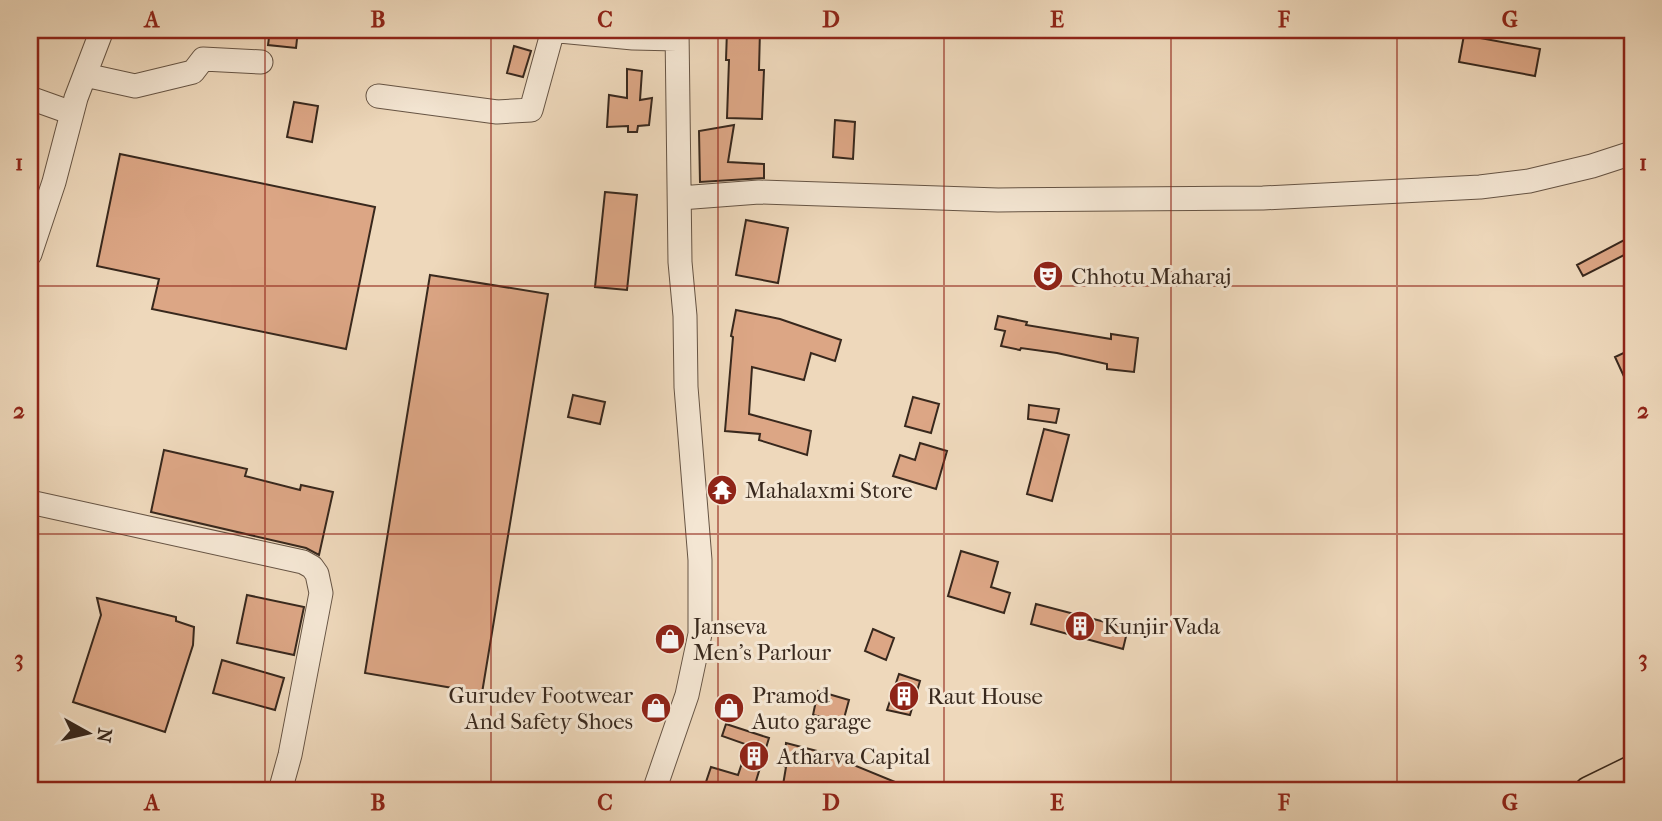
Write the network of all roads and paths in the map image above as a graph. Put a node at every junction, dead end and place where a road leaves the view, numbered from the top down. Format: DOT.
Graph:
graph roads {
  1 [pos="102,30"];
  2 [pos="551,30"];
  3 [pos="677,34"];
  4 [pos="261,62"];
  5 [pos="85,75"];
  6 [pos="378,96"];
  7 [pos="30,98"];
  8 [pos="72,113"];
  9 [pos="1632,153"];
  10 [pos="680,198"];
  11 [pos="30,254"];
  12 [pos="30,266"];
  13 [pos="30,272"];
  14 [pos="30,502"];
  15 [pos="1632,770"];
  16 [pos="659,788"];
  17 [pos="280,791"];
  18 [pos="1590,791"];
  1 -- 5 [label="street"];
  2 -- 3 [label="street"];
  2 -- 6 [label="street"];
  3 -- 10 [label="street"];
  4 -- 5 [label="street"];
  5 -- 8 [label="street"];
  7 -- 8 [label="street"];
  8 -- 11 [label="street"];
  9 -- 10 [label="street"];
  10 -- 16 [label="street"];
  12 -- 13 [label="street"];
  14 -- 17 [label="street"];
  15 -- 18 [label="main road"];
}
